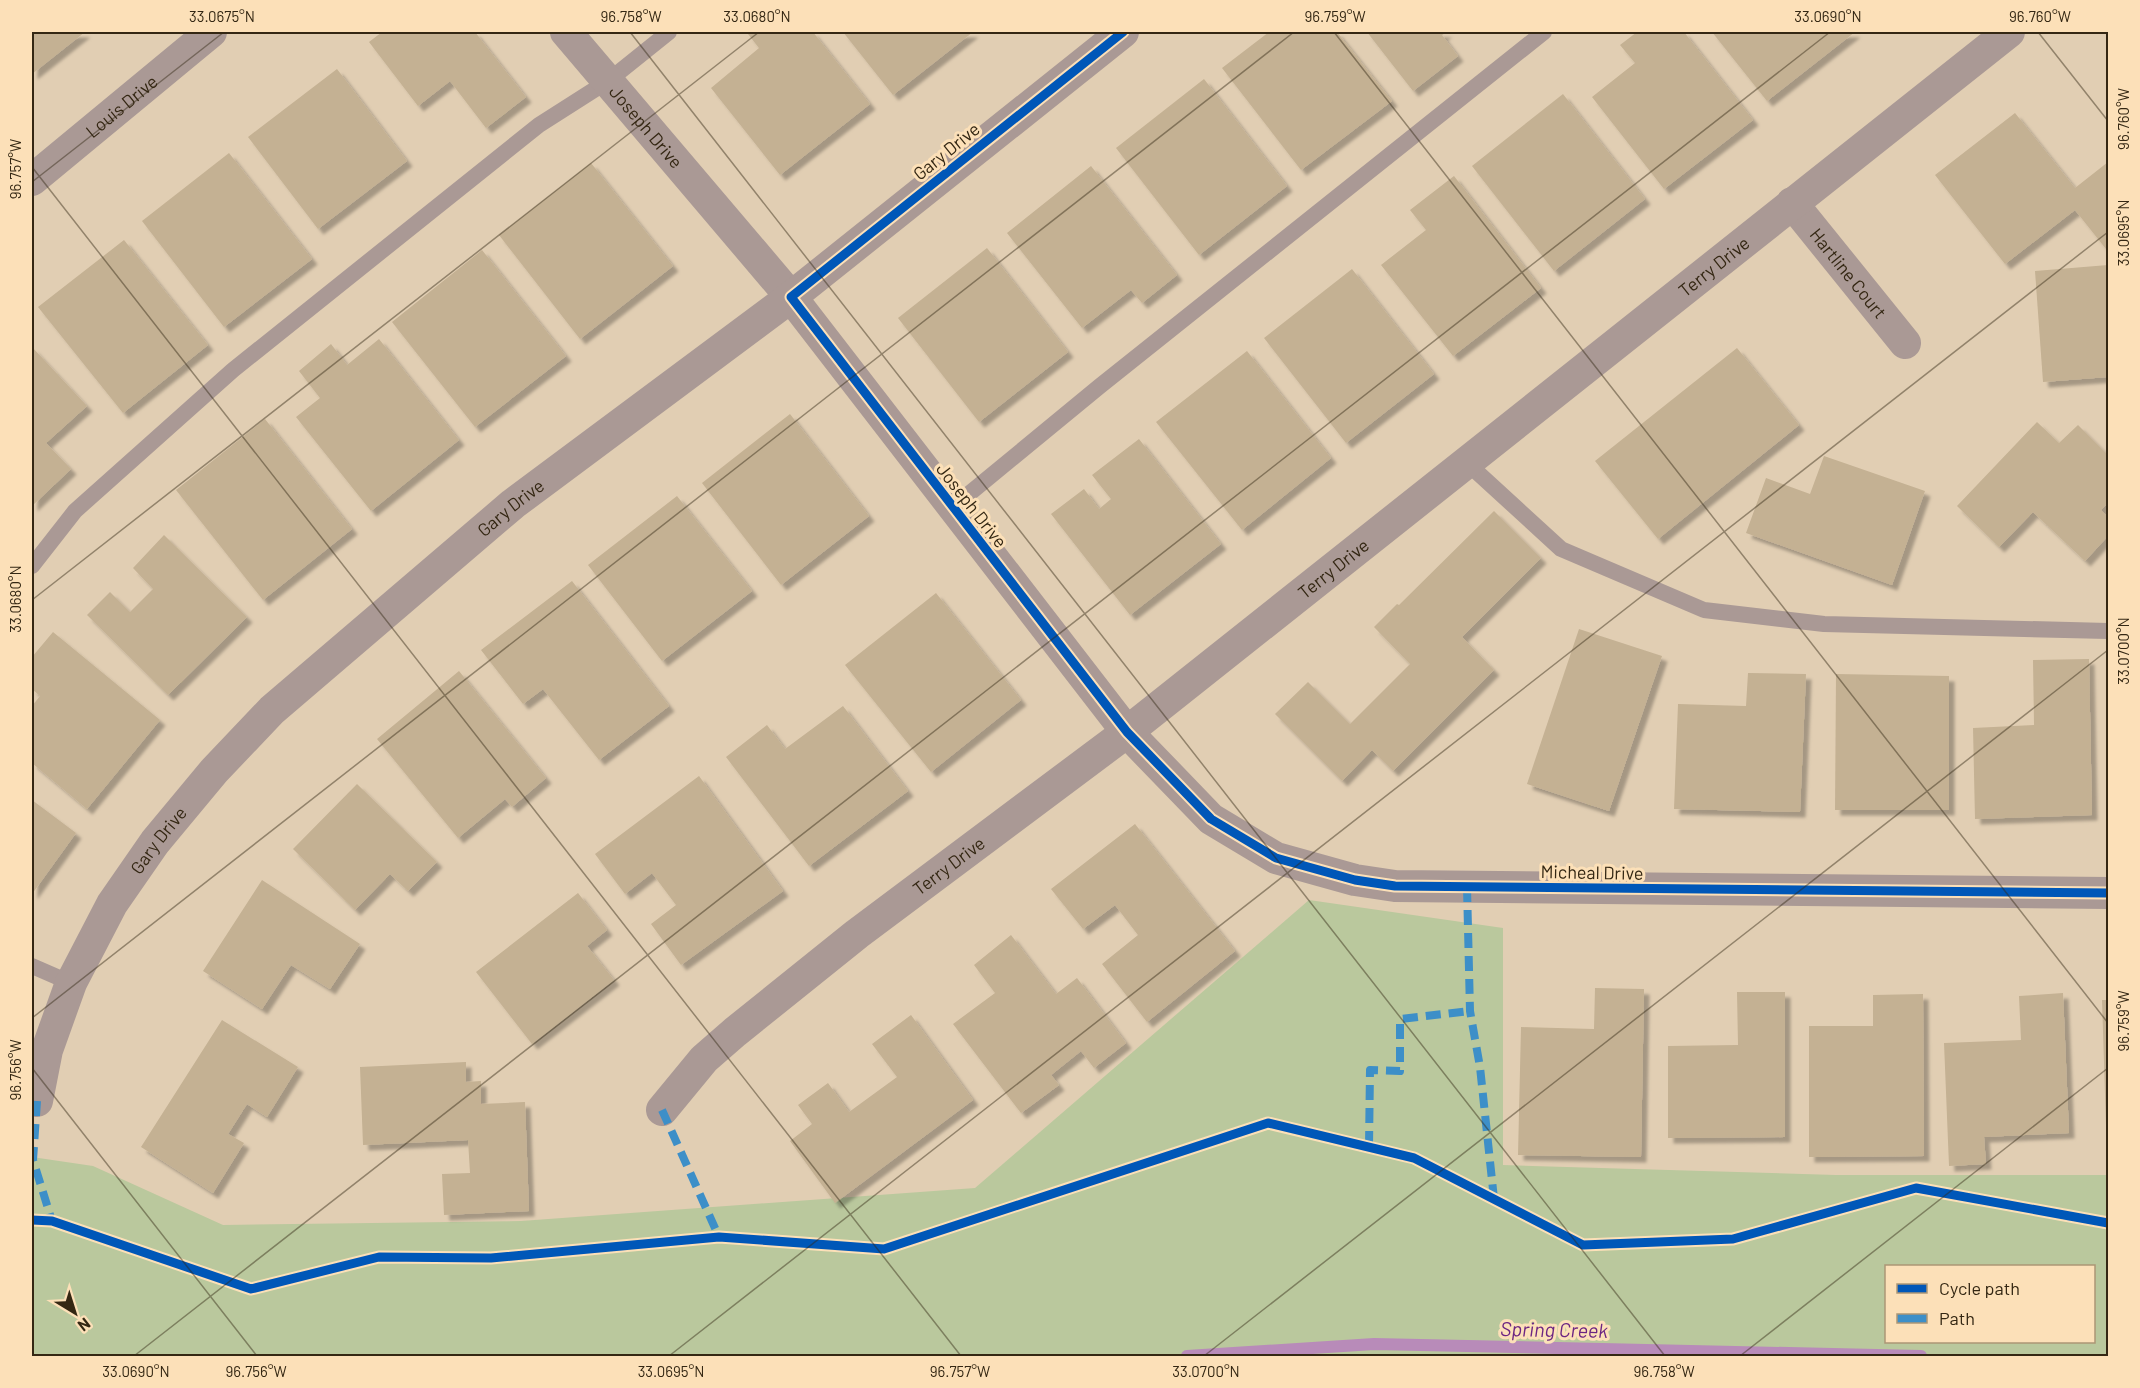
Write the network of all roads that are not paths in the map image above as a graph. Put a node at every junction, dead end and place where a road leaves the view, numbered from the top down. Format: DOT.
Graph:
graph roads {
  1 [pos="211,32"];
  2 [pos="566,32"];
  3 [pos="669,32"];
  4 [pos="1123,32"];
  5 [pos="1544,32"];
  6 [pos="2009,32"];
  7 [pos="608,81"];
  8 [pos="32,180"];
  9 [pos="1792,203"];
  10 [pos="791,297"];
  11 [pos="1905,344"];
  12 [pos="1466,462"];
  13 [pos="953,507"];
  14 [pos="32,566"];
  15 [pos="2109,631"];
  16 [pos="1127,732"];
  17 [pos="2109,893"];
  18 [pos="32,966"];
  19 [pos="71,983"];
  20 [pos="37,1101"];
  21 [pos="662,1110"];
  1 -- 8 [label="street, Louis Drive"];
  2 -- 7 [label="street, Joseph Drive"];
  3 -- 7 [label="lane"];
  4 -- 10 [label="street, Gary Drive"];
  5 -- 13 [label="lane"];
  6 -- 9 [label="street, Terry Drive"];
  7 -- 10 [label="street, Joseph Drive"];
  7 -- 14 [label="lane"];
  9 -- 11 [label="street, Hartline Court"];
  9 -- 12 [label="street, Terry Drive"];
  10 -- 13 [label="street, Joseph Drive"];
  10 -- 19 [label="street, Gary Drive"];
  12 -- 15 [label="lane"];
  12 -- 16 [label="street, Terry Drive"];
  13 -- 16 [label="street, Joseph Drive"];
  16 -- 17 [label="street, Micheal Drive"];
  16 -- 21 [label="street, Terry Drive"];
  18 -- 19 [label="lane"];
  19 -- 20 [label="street, Gary Drive"];
}
